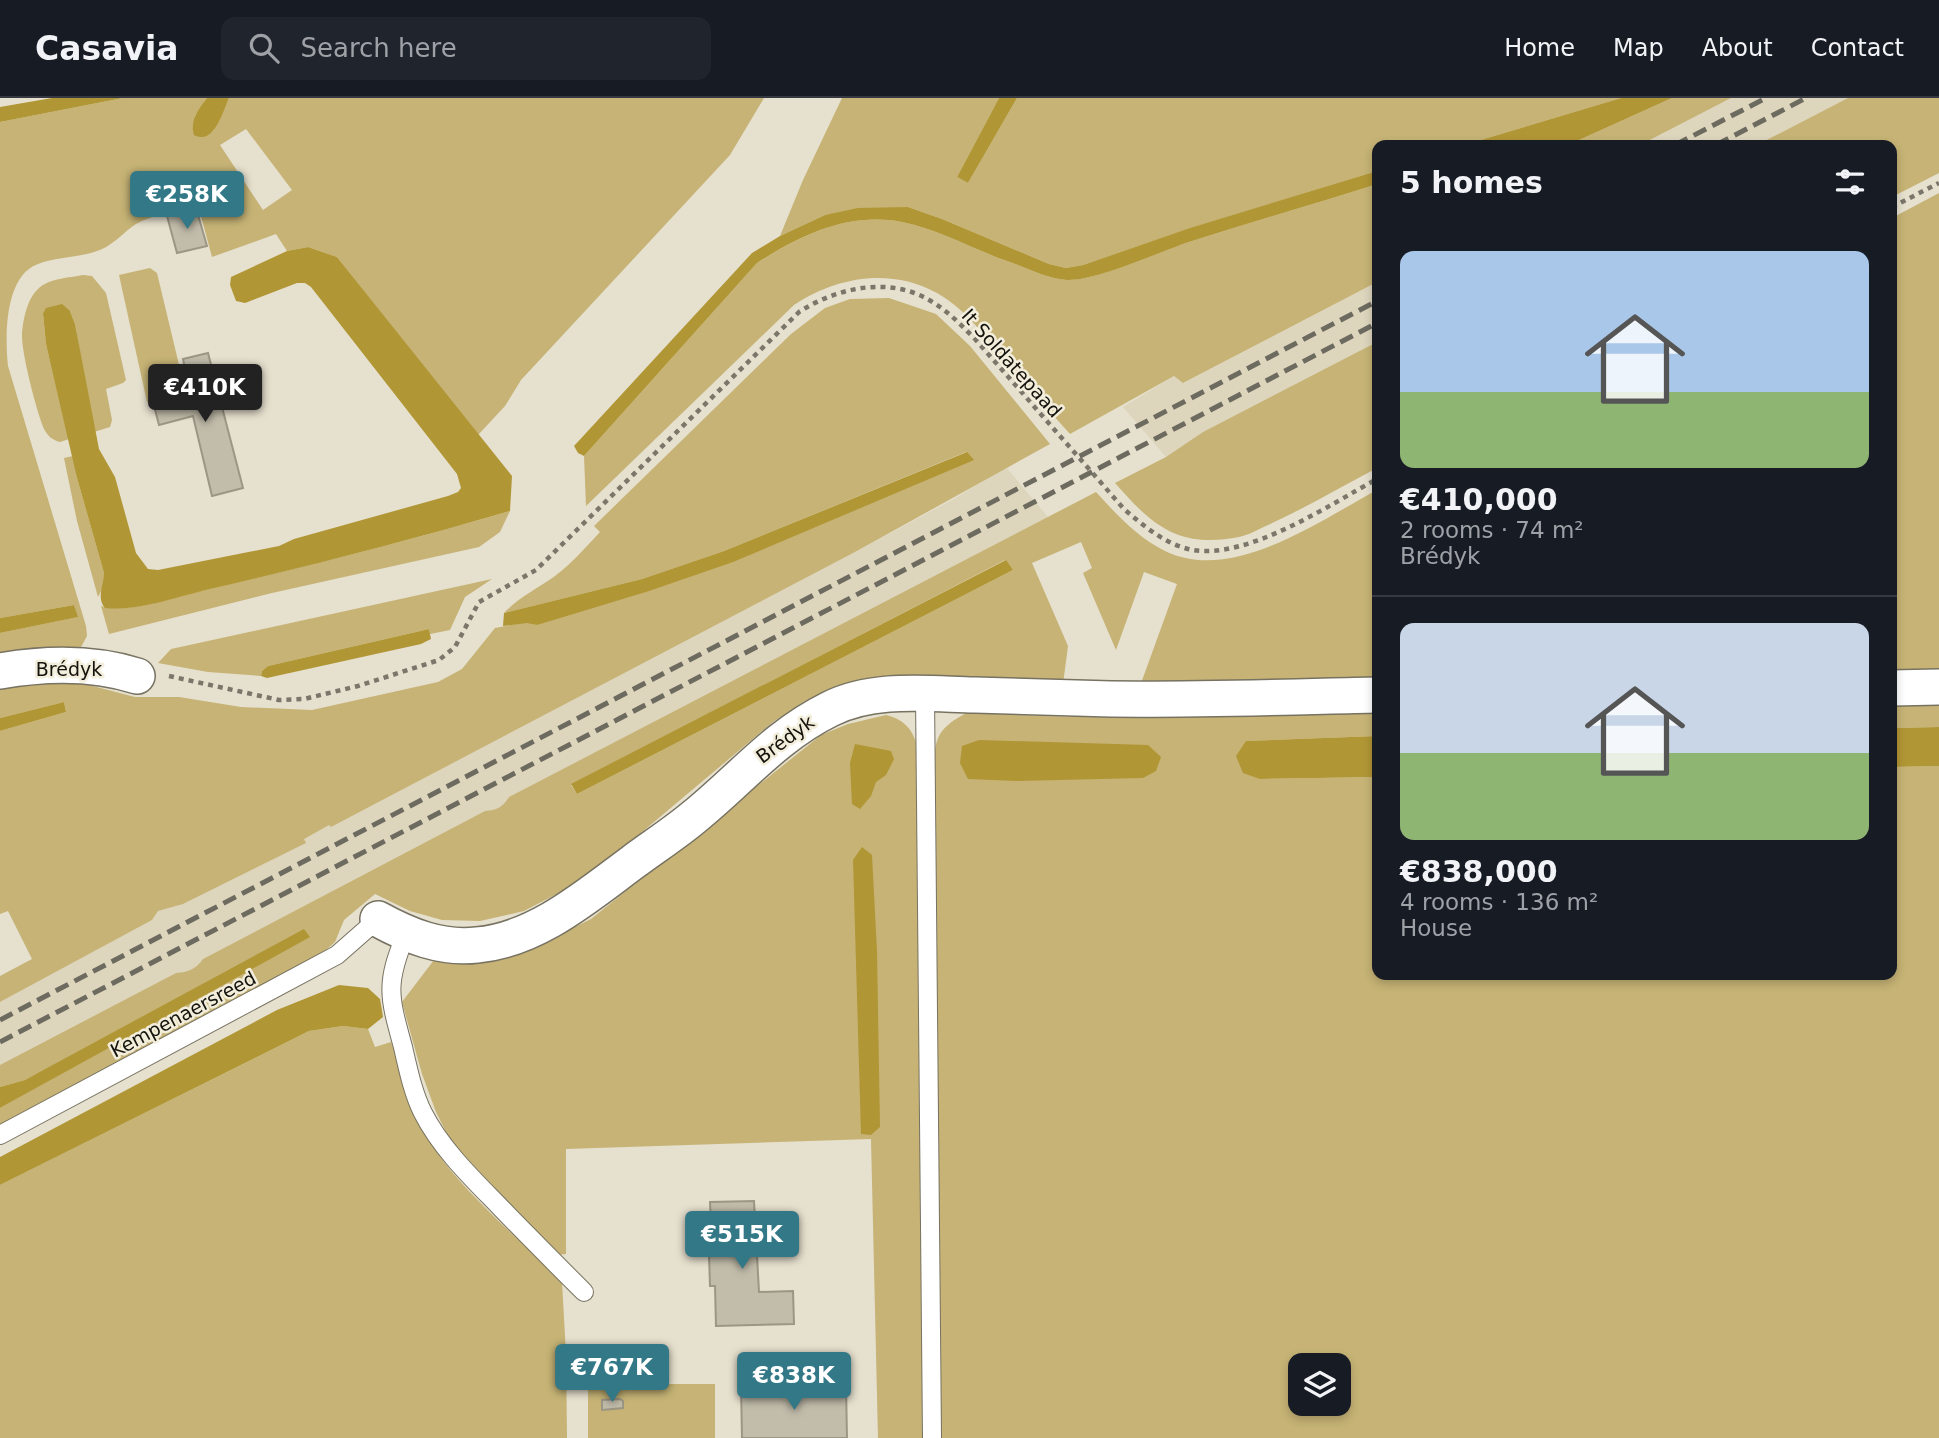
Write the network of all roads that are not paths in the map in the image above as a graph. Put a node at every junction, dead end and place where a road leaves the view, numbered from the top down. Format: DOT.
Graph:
graph roads {
  1 [pos="0,671"];
  2 [pos="137,677"];
  3 [pos="1939,687"];
  4 [pos="1897,688"];
  5 [pos="925,694"];
  6 [pos="1372,695"];
  7 [pos="392,927"];
  8 [pos="0,1135"];
  9 [pos="583,1292"];
  10 [pos="932,1438"];
  1 -- 2 [label="street, Brédyk"];
  3 -- 4 [label="street"];
  5 -- 6 [label="street, Brédyk"];
  5 -- 7 [label="street, Brédyk"];
  5 -- 10 [label="lane"];
  7 -- 8 [label="lane, Kempenaersreed"];
  7 -- 9 [label="lane"];
}
